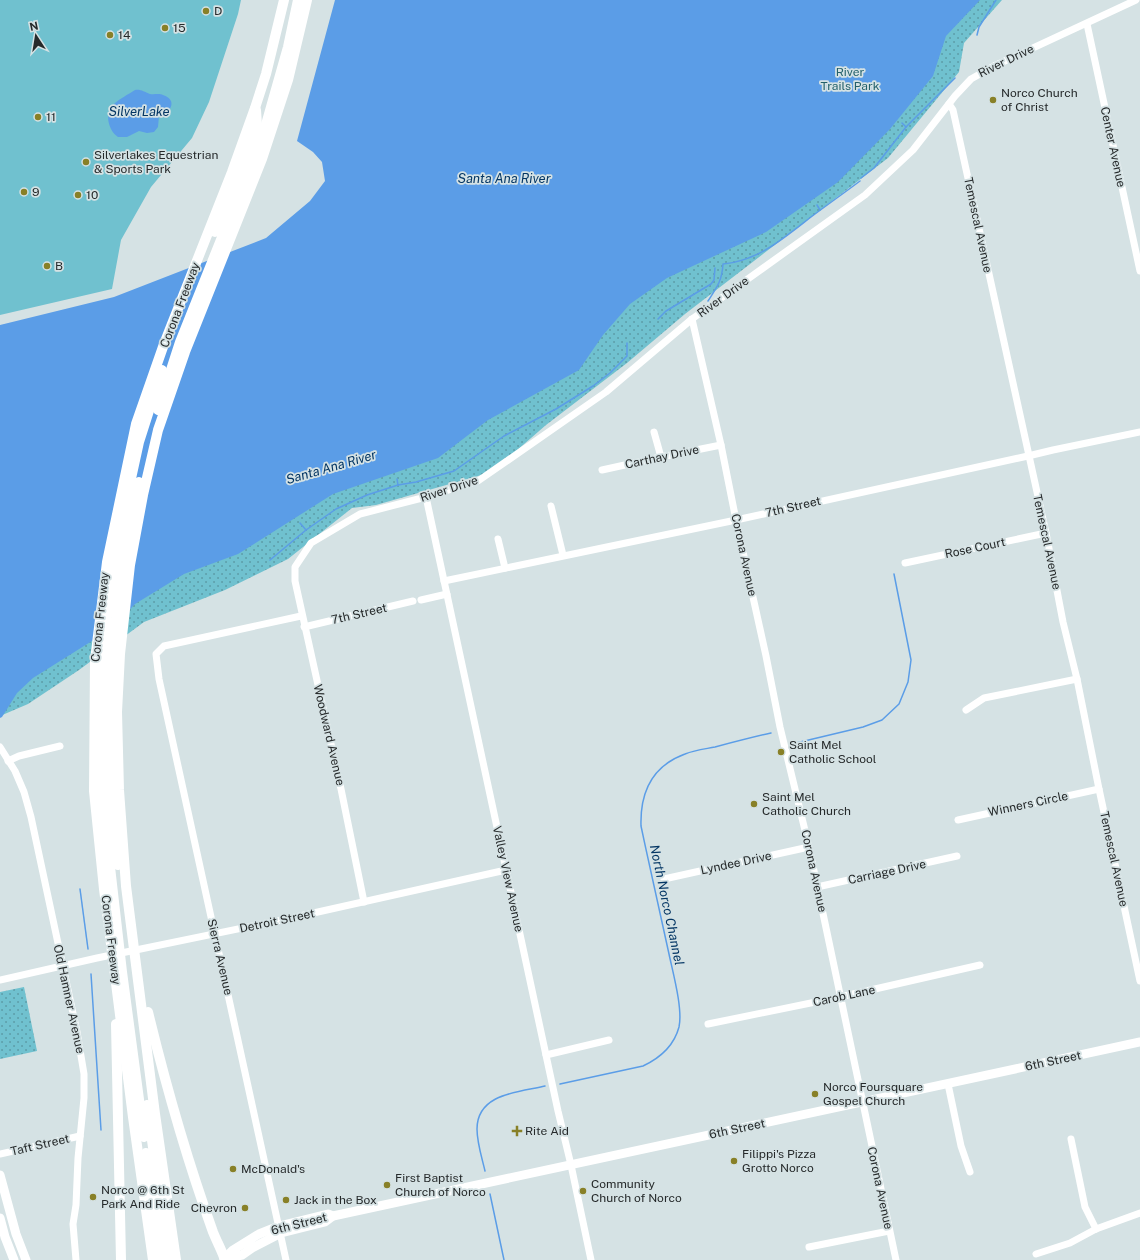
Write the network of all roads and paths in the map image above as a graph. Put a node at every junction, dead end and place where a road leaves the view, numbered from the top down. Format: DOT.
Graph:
graph roads {
  1 [pos="284,0"];
  2 [pos="298,0"];
  3 [pos="308,0"];
  4 [pos="1136,0"];
  5 [pos="1087,24"];
  6 [pos="949,104"];
  7 [pos="227,235"];
  8 [pos="1140,271"];
  9 [pos="692,319"];
  10 [pos="654,432"];
  11 [pos="1140,432"];
  12 [pos="721,445"];
  13 [pos="1028,456"];
  14 [pos="661,457"];
  15 [pos="602,470"];
  16 [pos="426,497"];
  17 [pos="550,506"];
  18 [pos="736,520"];
  19 [pos="1046,533"];
  20 [pos="498,539"];
  21 [pos="563,556"];
  22 [pos="905,563"];
  23 [pos="295,567"];
  24 [pos="505,568"];
  25 [pos="444,581"];
  26 [pos="447,594"];
  27 [pos="301,616"];
  28 [pos="304,627"];
  29 [pos="108,657"];
  30 [pos="1077,679"];
  31 [pos="966,710"];
  32 [pos="60,746"];
  33 [pos="0,747"];
  34 [pos="8,760"];
  35 [pos="1099,789"];
  36 [pos="958,820"];
  37 [pos="809,847"];
  38 [pos="957,856"];
  39 [pos="506,870"];
  40 [pos="664,879"];
  41 [pos="817,887"];
  42 [pos="364,902"];
  43 [pos="214,933"];
  44 [pos="980,965"];
  45 [pos="62,966"];
  46 [pos="136,966"];
  47 [pos="114,969"];
  48 [pos="0,980"];
  49 [pos="1140,981"];
  50 [pos="840,997"];
  51 [pos="708,1024"];
  52 [pos="609,1040"];
  53 [pos="1140,1042"];
  54 [pos="546,1054"];
  55 [pos="948,1084"];
  56 [pos="862,1102"];
  57 [pos="80,1136"];
  58 [pos="1071,1140"];
  59 [pos="0,1154"];
  60 [pos="571,1165"];
  61 [pos="970,1172"];
  62 [pos="0,1175"];
  63 [pos="3,1198"];
  64 [pos="1140,1213"];
  65 [pos="0,1218"];
  66 [pos="1096,1229"];
  67 [pos="280,1230"];
  68 [pos="889,1231"];
  69 [pos="809,1247"];
  70 [pos="1036,1254"];
  71 [pos="14,1260"];
  72 [pos="26,1260"];
  73 [pos="76,1260"];
  74 [pos="121,1260"];
  75 [pos="153,1260"];
  76 [pos="160,1260"];
  77 [pos="169,1260"];
  78 [pos="176,1260"];
  79 [pos="225,1260"];
  80 [pos="286,1260"];
  81 [pos="591,1260"];
  82 [pos="896,1260"];
  1 -- 29 [label="highway, Corona Freeway"];
  2 -- 7 [label="highway"];
  3 -- 7 [label="highway, Corona Freeway"];
  4 -- 5 [label="street, River Drive"];
  5 -- 6 [label="street, River Drive"];
  5 -- 8 [label="street, Center Avenue"];
  6 -- 9 [label="street, River Drive"];
  6 -- 13 [label="street, Temescal Avenue"];
  7 -- 29 [label="highway, Corona Freeway"];
  9 -- 12 [label="street, Corona Avenue"];
  9 -- 16 [label="street, River Drive"];
  10 -- 14 [label="street"];
  11 -- 13 [label="street, 7th Street"];
  12 -- 14 [label="street, Carthay Drive"];
  12 -- 18 [label="street, Corona Avenue"];
  13 -- 18 [label="street, 7th Street"];
  13 -- 19 [label="street, Temescal Avenue"];
  14 -- 15 [label="street, Carthay Drive"];
  16 -- 23 [label="street, River Drive"];
  16 -- 25 [label="street, Valley View Avenue"];
  17 -- 21 [label="street"];
  18 -- 21 [label="street, 7th Street"];
  18 -- 37 [label="street, Corona Avenue"];
  19 -- 22 [label="street, Rose Court"];
  19 -- 30 [label="street, Temescal Avenue"];
  20 -- 24 [label="street"];
  21 -- 24 [label="street, 7th Street"];
  23 -- 27 [label="street, Woodward Avenue"];
  24 -- 25 [label="street, 7th Street"];
  25 -- 26 [label="street, Valley View Avenue"];
  26 -- 28 [label="street, 7th Street"];
  26 -- 39 [label="street, Valley View Avenue"];
  27 -- 28 [label="street, Woodward Avenue"];
  27 -- 43 [label="street, Sierra Avenue"];
  28 -- 42 [label="street, Woodward Avenue"];
  29 -- 46 [label="highway, Corona Freeway"];
  29 -- 47 [label="highway, Corona Freeway"];
  29 -- 76 [label="highway"];
  29 -- 77 [label="highway"];
  30 -- 31 [label="street"];
  30 -- 35 [label="street, Temescal Avenue"];
  32 -- 34 [label="street"];
  33 -- 34 [label="street, Old Hamner Avenue"];
  34 -- 45 [label="street, Old Hamner Avenue"];
  35 -- 36 [label="street, Winners Circle"];
  35 -- 49 [label="street, Temescal Avenue"];
  37 -- 40 [label="street, Lyndee Drive"];
  37 -- 41 [label="street, Corona Avenue"];
  38 -- 41 [label="street, Carriage Drive"];
  39 -- 42 [label="street, Detroit Street"];
  39 -- 54 [label="street, Valley View Avenue"];
  41 -- 50 [label="street, Corona Avenue"];
  42 -- 43 [label="street, Detroit Street"];
  43 -- 45 [label="street, Detroit Street"];
  43 -- 67 [label="street, Sierra Avenue"];
  44 -- 50 [label="street, Carob Lane"];
  45 -- 48 [label="street, Detroit Street"];
  45 -- 57 [label="street, Old Hamner Avenue"];
  46 -- 78 [label="highway, Corona Freeway"];
  46 -- 79 [label="highway"];
  47 -- 74 [label="highway"];
  47 -- 75 [label="highway, Corona Freeway"];
  50 -- 51 [label="street, Carob Lane"];
  50 -- 56 [label="street, Corona Avenue"];
  52 -- 54 [label="street"];
  53 -- 55 [label="main road, 6th Street"];
  54 -- 60 [label="street, Valley View Avenue"];
  55 -- 56 [label="main road, 6th Street"];
  55 -- 61 [label="street"];
  56 -- 60 [label="main road, 6th Street"];
  56 -- 68 [label="street, Corona Avenue"];
  57 -- 59 [label="street, Taft Street"];
  57 -- 73 [label="street, Old Hamner Avenue"];
  58 -- 66 [label="street"];
  60 -- 67 [label="main road, 6th Street"];
  60 -- 81 [label="street, Valley View Avenue"];
  62 -- 63 [label="main road"];
  63 -- 72 [label="main road"];
  64 -- 66 [label="street"];
  65 -- 71 [label="main road"];
  66 -- 70 [label="street"];
  67 -- 79 [label="main road, 6th Street"];
  67 -- 80 [label="street, Sierra Avenue"];
  68 -- 69 [label="street"];
  68 -- 82 [label="street, Corona Avenue"];
}
